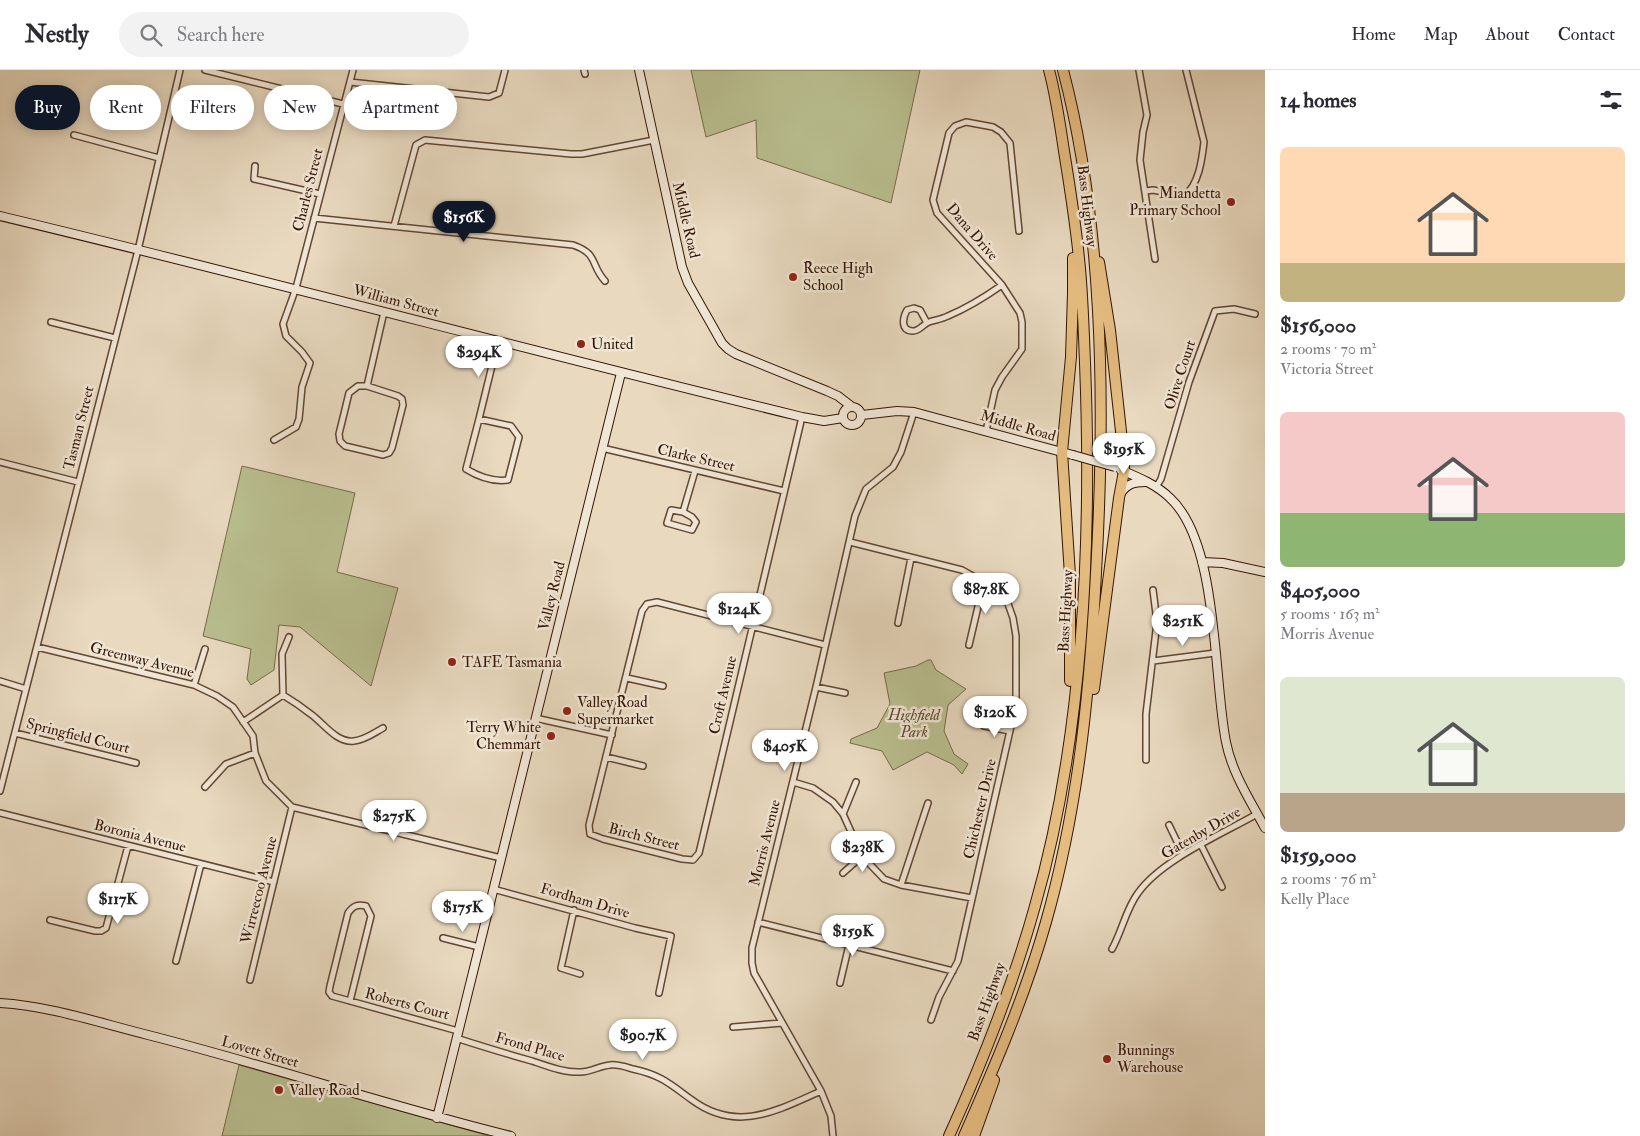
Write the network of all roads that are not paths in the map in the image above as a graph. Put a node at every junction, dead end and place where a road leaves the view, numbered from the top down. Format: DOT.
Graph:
graph roads {
  1 [pos="180,70"];
  2 [pos="205,70"];
  3 [pos="353,70"];
  4 [pos="505,70"];
  5 [pos="639,70"];
  6 [pos="1049,70"];
  7 [pos="1063,70"];
  8 [pos="1139,70"];
  9 [pos="1186,70"];
  10 [pos="350,82"];
  11 [pos="343,104"];
  12 [pos="74,135"];
  13 [pos="654,140"];
  14 [pos="160,158"];
  15 [pos="255,166"];
  16 [pos="1146,190"];
  17 [pos="320,194"];
  18 [pos="1072,195"];
  19 [pos="1088,200"];
  20 [pos="0,216"];
  21 [pos="314,218"];
  22 [pos="394,226"];
  23 [pos="1019,231"];
  24 [pos="138,250"];
  25 [pos="1156,259"];
  26 [pos="605,281"];
  27 [pos="1002,285"];
  28 [pos="296,288"];
  29 [pos="384,312"];
  30 [pos="1256,314"];
  31 [pos="51,322"];
  32 [pos="927,323"];
  33 [pos="115,338"];
  34 [pos="498,342"];
  35 [pos="621,373"];
  36 [pos="367,386"];
  37 [pos="851,406"];
  38 [pos="914,412"];
  39 [pos="862,415"];
  40 [pos="802,417"];
  41 [pos="843,418"];
  42 [pos="479,419"];
  43 [pos="986,431"];
  44 [pos="1064,434"];
  45 [pos="274,440"];
  46 [pos="602,448"];
  47 [pos="1046,448"];
  48 [pos="1062,452"];
  49 [pos="0,462"];
  50 [pos="1119,469"];
  51 [pos="695,471"];
  52 [pos="78,482"];
  53 [pos="1147,482"];
  54 [pos="1156,486"];
  55 [pos="784,491"];
  56 [pos="1119,498"];
  57 [pos="683,512"];
  58 [pos="850,542"];
  59 [pos="911,558"];
  60 [pos="1202,562"];
  61 [pos="1265,572"];
  62 [pos="984,581"];
  63 [pos="1012,585"];
  64 [pos="1153,590"];
  65 [pos="1000,594"];
  66 [pos="898,623"];
  67 [pos="751,627"];
  68 [pos="289,637"];
  69 [pos="826,645"];
  70 [pos="969,645"];
  71 [pos="37,647"];
  72 [pos="205,648"];
  73 [pos="1215,653"];
  74 [pos="1153,662"];
  75 [pos="626,678"];
  76 [pos="0,682"];
  77 [pos="194,685"];
  78 [pos="664,686"];
  79 [pos="816,687"];
  80 [pos="26,689"];
  81 [pos="845,693"];
  82 [pos="283,695"];
  83 [pos="535,718"];
  84 [pos="243,722"];
  85 [pos="984,726"];
  86 [pos="383,728"];
  87 [pos="1010,731"];
  88 [pos="15,733"];
  89 [pos="612,735"];
  90 [pos="255,753"];
  91 [pos="606,757"];
  92 [pos="1067,757"];
  93 [pos="1146,760"];
  94 [pos="136,763"];
  95 [pos="643,766"];
  96 [pos="1,781"];
  97 [pos="793,782"];
  98 [pos="856,782"];
  99 [pos="205,787"];
  100 [pos="0,791"];
  101 [pos="928,803"];
  102 [pos="292,807"];
  103 [pos="0,814"];
  104 [pos="843,814"];
  105 [pos="1257,814"];
  106 [pos="1070,818"];
  107 [pos="1169,825"];
  108 [pos="1265,828"];
  109 [pos="128,846"];
  110 [pos="1201,846"];
  111 [pos="1183,854"];
  112 [pos="862,856"];
  113 [pos="501,858"];
  114 [pos="693,860"];
  115 [pos="201,864"];
  116 [pos="843,872"];
  117 [pos="274,882"];
  118 [pos="901,885"];
  119 [pos="1222,887"];
  120 [pos="493,889"];
  121 [pos="972,898"];
  122 [pos="574,910"];
  123 [pos="50,920"];
  124 [pos="758,922"];
  125 [pos="443,938"];
  126 [pos="849,945"];
  127 [pos="479,946"];
  128 [pos="1112,949"];
  129 [pos="176,961"];
  130 [pos="954,971"];
  131 [pos="580,974"];
  132 [pos="250,980"];
  133 [pos="840,983"];
  134 [pos="659,993"];
  135 [pos="350,1001"];
  136 [pos="0,1003"];
  137 [pos="931,1020"];
  138 [pos="782,1023"];
  139 [pos="733,1027"];
  140 [pos="457,1035"];
  141 [pos="1006,1038"];
  142 [pos="820,1092"];
  143 [pos="437,1118"];
  144 [pos="511,1136"];
  145 [pos="833,1136"];
  146 [pos="949,1136"];
  147 [pos="964,1136"];
  148 [pos="974,1136"];
  1 -- 14 [label="street, Tasman Street"];
  2 -- 11 [label="street"];
  3 -- 10 [label="street, Charles Street"];
  4 -- 10 [label="street"];
  5 -- 13 [label="street, Middle Road"];
  6 -- 18 [label="highway, Bass Highway"];
  7 -- 19 [label="highway, Bass Highway"];
  8 -- 16 [label="street"];
  9 -- 16 [label="street"];
  10 -- 11 [label="street, Charles Street"];
  11 -- 17 [label="street, Charles Street"];
  12 -- 14 [label="street"];
  13 -- 22 [label="street"];
  13 -- 37 [label="street, Middle Road"];
  14 -- 24 [label="street, Tasman Street"];
  15 -- 17 [label="street"];
  16 -- 25 [label="street"];
  17 -- 21 [label="street, Charles Street"];
  18 -- 44 [label="highway"];
  18 -- 92 [label="highway, Bass Highway"];
  19 -- 50 [label="highway"];
  19 -- 106 [label="highway, Bass Highway"];
  20 -- 24 [label="street, William Street"];
  21 -- 22 [label="street"];
  21 -- 28 [label="street, Charles Street"];
  22 -- 26 [label="street"];
  23 -- 27 [label="street, Dana Drive"];
  24 -- 28 [label="street, William Street"];
  24 -- 33 [label="street, Tasman Street"];
  27 -- 32 [label="street"];
  27 -- 43 [label="street, Dana Drive"];
  28 -- 29 [label="street, William Street"];
  28 -- 45 [label="street, Charles Street"];
  29 -- 34 [label="street, William Street"];
  29 -- 36 [label="street"];
  30 -- 54 [label="street, Olive Court"];
  31 -- 33 [label="street"];
  32 -- 32 [label="street"];
  33 -- 52 [label="street, Tasman Street"];
  34 -- 35 [label="street, William Street"];
  34 -- 42 [label="street"];
  35 -- 40 [label="street, William Street"];
  35 -- 46 [label="street, Valley Road"];
  36 -- 36 [label="street"];
  37 -- 39 [label="street"];
  37 -- 41 [label="street"];
  38 -- 39 [label="street, Middle Road"];
  38 -- 43 [label="street, Middle Road"];
  38 -- 58 [label="street, Morris Avenue"];
  39 -- 41 [label="street"];
  40 -- 41 [label="street, William Street"];
  40 -- 55 [label="street, Croft Avenue"];
  42 -- 42 [label="street"];
  43 -- 47 [label="street, Middle Road"];
  44 -- 47 [label="street"];
  44 -- 48 [label="highway"];
  46 -- 51 [label="street, Clarke Street"];
  46 -- 83 [label="street, Valley Road"];
  47 -- 48 [label="street, Middle Road"];
  48 -- 50 [label="street, Middle Road, bridge"];
  48 -- 92 [label="highway"];
  49 -- 52 [label="street"];
  50 -- 53 [label="street, Middle Road"];
  50 -- 56 [label="highway"];
  51 -- 55 [label="street, Clarke Street"];
  51 -- 57 [label="street"];
  52 -- 71 [label="street, Tasman Street"];
  53 -- 54 [label="street, Middle Road"];
  53 -- 56 [label="street"];
  54 -- 60 [label="street, Middle Road"];
  55 -- 67 [label="street, Croft Avenue"];
  56 -- 106 [label="highway"];
  57 -- 57 [label="street"];
  58 -- 59 [label="street, Chichester Drive"];
  58 -- 69 [label="street, Morris Avenue"];
  59 -- 62 [label="street, Chichester Drive"];
  59 -- 66 [label="street"];
  60 -- 61 [label="street"];
  60 -- 73 [label="street, Middle Road"];
  62 -- 65 [label="street, Chichester Drive"];
  62 -- 70 [label="street"];
  63 -- 65 [label="street"];
  64 -- 74 [label="street"];
  65 -- 87 [label="street, Chichester Drive"];
  67 -- 69 [label="street"];
  67 -- 75 [label="street"];
  67 -- 114 [label="street, Croft Avenue"];
  68 -- 82 [label="street"];
  69 -- 79 [label="street, Morris Avenue"];
  71 -- 77 [label="street, Greenway Avenue"];
  71 -- 80 [label="street, Tasman Street"];
  72 -- 77 [label="street"];
  73 -- 74 [label="street"];
  73 -- 105 [label="street, Middle Road"];
  74 -- 93 [label="street"];
  75 -- 78 [label="street"];
  75 -- 89 [label="street"];
  76 -- 80 [label="street"];
  77 -- 84 [label="street, Greenway Avenue"];
  79 -- 81 [label="street"];
  79 -- 97 [label="street, Morris Avenue"];
  80 -- 88 [label="street, Tasman Street"];
  82 -- 84 [label="street"];
  82 -- 86 [label="street"];
  83 -- 89 [label="street"];
  83 -- 113 [label="street, Valley Road"];
  84 -- 90 [label="street, Greenway Avenue"];
  85 -- 87 [label="street"];
  87 -- 121 [label="street, Chichester Drive"];
  88 -- 94 [label="street, Springfield Court"];
  88 -- 96 [label="street, Tasman Street"];
  89 -- 91 [label="street"];
  90 -- 99 [label="street"];
  90 -- 102 [label="street, Greenway Avenue"];
  91 -- 95 [label="street"];
  91 -- 114 [label="street, Birch Street"];
  92 -- 146 [label="highway, Bass Highway"];
  96 -- 100 [label="street, Tasman Street"];
  97 -- 104 [label="street"];
  97 -- 124 [label="street, Morris Avenue"];
  98 -- 104 [label="street"];
  101 -- 118 [label="street"];
  102 -- 113 [label="street"];
  102 -- 117 [label="street, Wirreecoo Avenue"];
  103 -- 109 [label="street, Boronia Avenue"];
  104 -- 112 [label="street"];
  105 -- 108 [label="street, Middle Road"];
  105 -- 110 [label="street, Gatenby Drive"];
  106 -- 141 [label="highway, Bass Highway"];
  107 -- 111 [label="street"];
  109 -- 115 [label="street, Boronia Avenue"];
  109 -- 123 [label="street"];
  110 -- 111 [label="street, Gatenby Drive"];
  110 -- 119 [label="street"];
  111 -- 128 [label="street, Gatenby Drive"];
  112 -- 116 [label="street"];
  112 -- 118 [label="street"];
  113 -- 120 [label="street, Valley Road"];
  115 -- 117 [label="street, Boronia Avenue"];
  115 -- 129 [label="street"];
  117 -- 132 [label="street, Wirreecoo Avenue"];
  118 -- 121 [label="street"];
  120 -- 122 [label="street, Fordham Drive"];
  120 -- 127 [label="street, Valley Road"];
  121 -- 130 [label="street, Chichester Drive"];
  122 -- 131 [label="street"];
  122 -- 134 [label="street, Fordham Drive"];
  124 -- 126 [label="street"];
  124 -- 138 [label="street, Morris Avenue"];
  125 -- 127 [label="street"];
  126 -- 130 [label="street"];
  126 -- 133 [label="street"];
  127 -- 140 [label="street, Valley Road"];
  130 -- 137 [label="street, Chichester Drive"];
  135 -- 135 [label="street, Roberts Court"];
  135 -- 140 [label="street, Roberts Court"];
  136 -- 143 [label="street, Lovett Street"];
  138 -- 139 [label="street"];
  138 -- 142 [label="street, Morris Avenue"];
  140 -- 142 [label="street, Frond Place"];
  140 -- 143 [label="street, Valley Road"];
  141 -- 147 [label="highway, Bass Highway"];
  141 -- 148 [label="highway"];
  142 -- 145 [label="street, Morris Avenue"];
  143 -- 144 [label="street, Lovett Street"];
}
